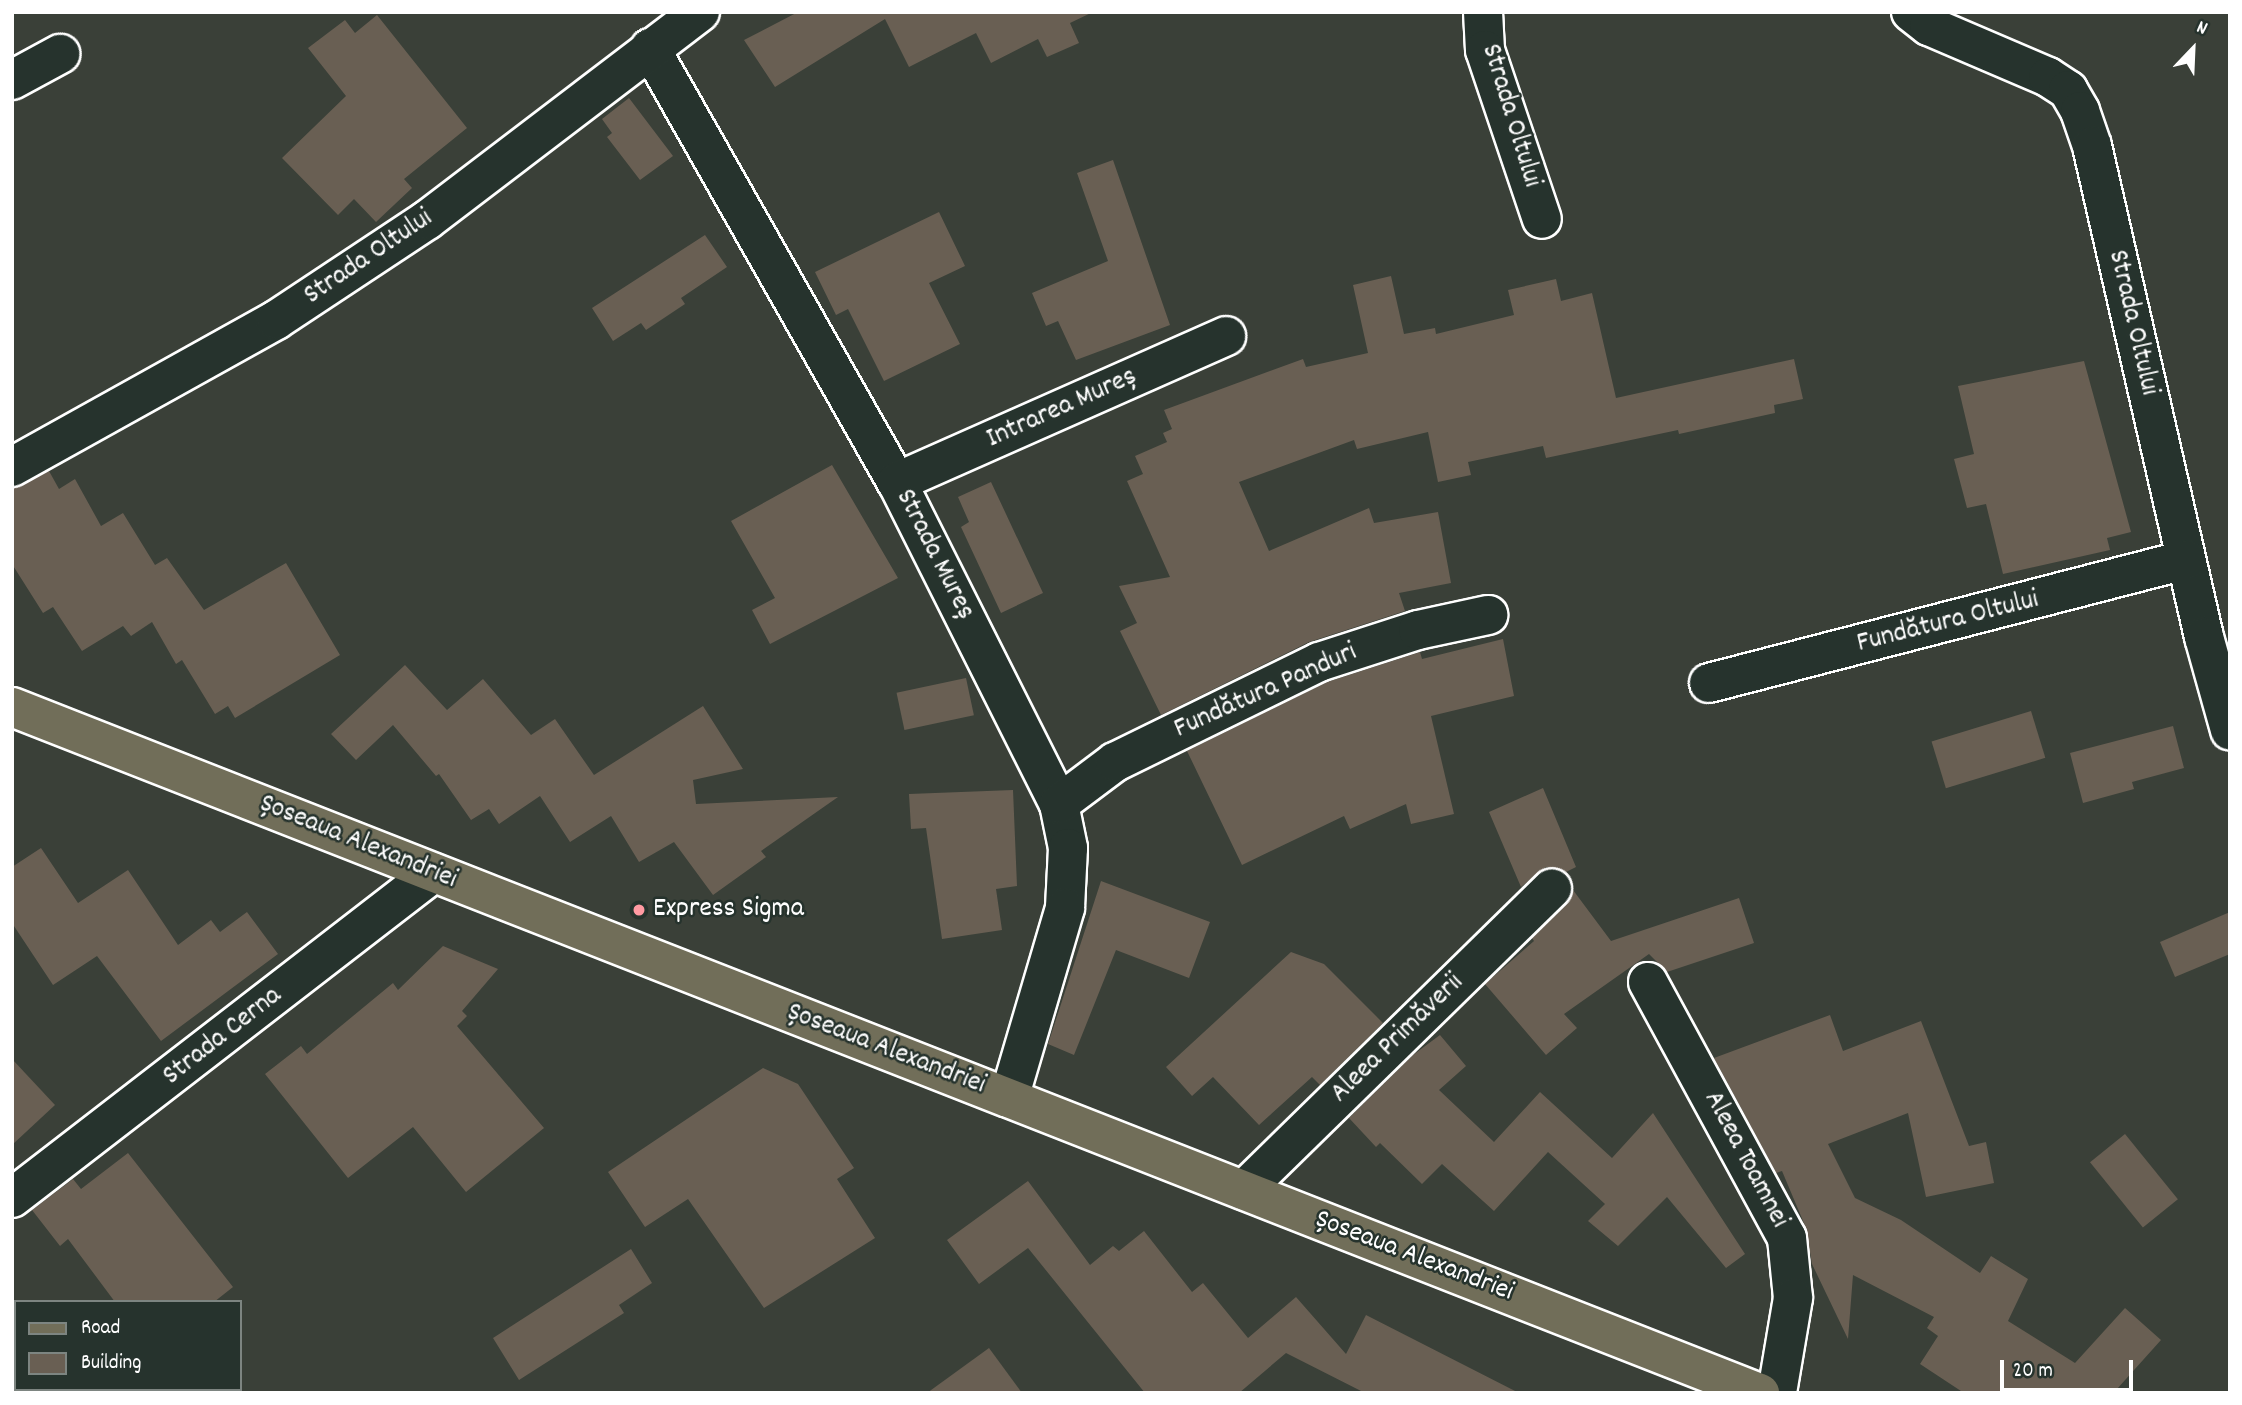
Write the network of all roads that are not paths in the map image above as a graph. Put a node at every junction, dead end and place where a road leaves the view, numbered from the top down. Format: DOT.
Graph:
graph roads {
  1 [pos="700,12"];
  2 [pos="1483,12"];
  3 [pos="1911,12"];
  4 [pos="650,48"];
  5 [pos="60,54"];
  6 [pos="12,80"];
  7 [pos="1542,219"];
  8 [pos="1226,336"];
  9 [pos="12,467"];
  10 [pos="897,482"];
  11 [pos="2186,560"];
  12 [pos="1488,615"];
  13 [pos="2217,633"];
  14 [pos="1709,683"];
  15 [pos="12,707"];
  16 [pos="2230,730"];
  17 [pos="1059,804"];
  18 [pos="433,873"];
  19 [pos="1552,888"];
  20 [pos="1648,982"];
  21 [pos="1009,1098"];
  22 [pos="1244,1190"];
  23 [pos="12,1198"];
  24 [pos="1760,1393"];
  25 [pos="1777,1393"];
  1 -- 4 [label="street, Strada Oltului"];
  2 -- 7 [label="street, Strada Oltului"];
  3 -- 11 [label="street, Strada Oltului"];
  4 -- 9 [label="street, Strada Oltului"];
  4 -- 10 [label="street, Strada Mureș"];
  5 -- 6 [label="street"];
  8 -- 10 [label="street, Intrarea Mureș"];
  10 -- 17 [label="street, Strada Mureș"];
  11 -- 13 [label="street, Strada Oltului"];
  11 -- 14 [label="street, Fundătura Oltului"];
  12 -- 17 [label="street, Fundătura Panduri"];
  13 -- 16 [label="street, Strada Oltului"];
  15 -- 18 [label="main road, Șoseaua Alexandriei"];
  17 -- 21 [label="street, Strada Mureș"];
  18 -- 21 [label="main road, Șoseaua Alexandriei"];
  18 -- 23 [label="street, Strada Cerna"];
  19 -- 22 [label="street, Aleea Primăverii"];
  20 -- 25 [label="street, Aleea Toamnei"];
  21 -- 22 [label="main road, Șoseaua Alexandriei"];
  22 -- 24 [label="main road, Șoseaua Alexandriei"];
}
